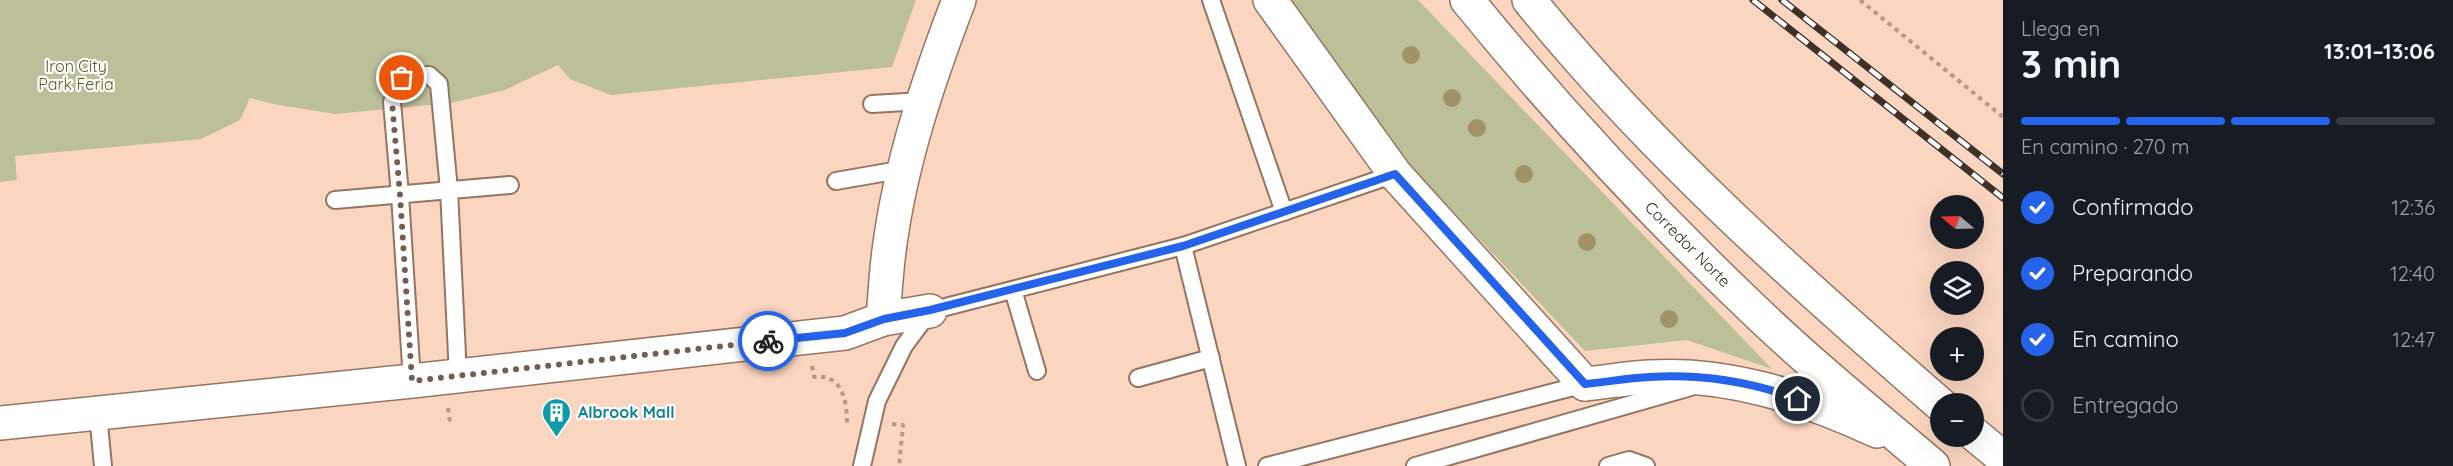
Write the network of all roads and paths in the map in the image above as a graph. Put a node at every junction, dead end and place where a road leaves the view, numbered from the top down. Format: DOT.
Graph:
graph roads {
  1 [pos="958,0"];
  2 [pos="1211,0"];
  3 [pos="1270,0"];
  4 [pos="1467,0"];
  5 [pos="1529,0"];
  6 [pos="1860,0"];
  7 [pos="922,101"];
  8 [pos="872,104"];
  9 [pos="2003,117"];
  10 [pos="905,169"];
  11 [pos="1395,174"];
  12 [pos="836,181"];
  13 [pos="510,185"];
  14 [pos="448,190"];
  15 [pos="400,195"];
  16 [pos="335,200"];
  17 [pos="1284,212"];
  18 [pos="1183,246"];
  19 [pos="1013,290"];
  20 [pos="930,310"];
  21 [pos="884,319"];
  22 [pos="808,337"];
  23 [pos="1211,358"];
  24 [pos="1037,371"];
  25 [pos="458,376"];
  26 [pos="1138,378"];
  27 [pos="1718,379"];
  28 [pos="412,381"];
  29 [pos="1585,384"];
  30 [pos="1930,396"];
  31 [pos="98,414"];
  32 [pos="0,423"];
  33 [pos="846,431"];
  34 [pos="1984,442"];
  35 [pos="1907,444"];
  36 [pos="2003,458"];
  37 [pos="103,466"];
  38 [pos="862,466"];
  39 [pos="1237,466"];
  40 [pos="1267,466"];
  41 [pos="1415,466"];
  42 [pos="1608,466"];
  43 [pos="1646,466"];
  44 [pos="1933,466"];
  1 -- 7 [label="main road"];
  2 -- 17 [label="lane"];
  3 -- 11 [label="main road"];
  4 -- 35 [label="main road, Corredor Norte"];
  5 -- 30 [label="main road"];
  6 -- 9 [label="path"];
  7 -- 8 [label="lane"];
  7 -- 10 [label="main road"];
  10 -- 12 [label="lane"];
  10 -- 21 [label="main road"];
  11 -- 17 [label="lane"];
  11 -- 29 [label="main road"];
  13 -- 14 [label="lane"];
  14 -- 15 [label="lane"];
  14 -- 15 [label="lane"];
  14 -- 25 [label="lane"];
  15 -- 16 [label="lane"];
  15 -- 28 [label="lane"];
  17 -- 18 [label="lane"];
  18 -- 19 [label="lane"];
  18 -- 23 [label="lane"];
  19 -- 20 [label="lane"];
  19 -- 24 [label="lane"];
  20 -- 21 [label="main road"];
  20 -- 38 [label="lane"];
  21 -- 22 [label="main road"];
  22 -- 25 [label="main road"];
  22 -- 33 [label="path"];
  23 -- 26 [label="lane"];
  23 -- 39 [label="lane"];
  25 -- 28 [label="main road"];
  27 -- 29 [label="main road"];
  27 -- 35 [label="main road"];
  27 -- 41 [label="lane"];
  28 -- 31 [label="main road"];
  29 -- 40 [label="lane"];
  31 -- 32 [label="main road"];
  31 -- 37 [label="lane"];
  34 -- 36 [label="main road"];
  35 -- 44 [label="main road, Corredor Norte"];
  42 -- 43 [label="lane"];
}
